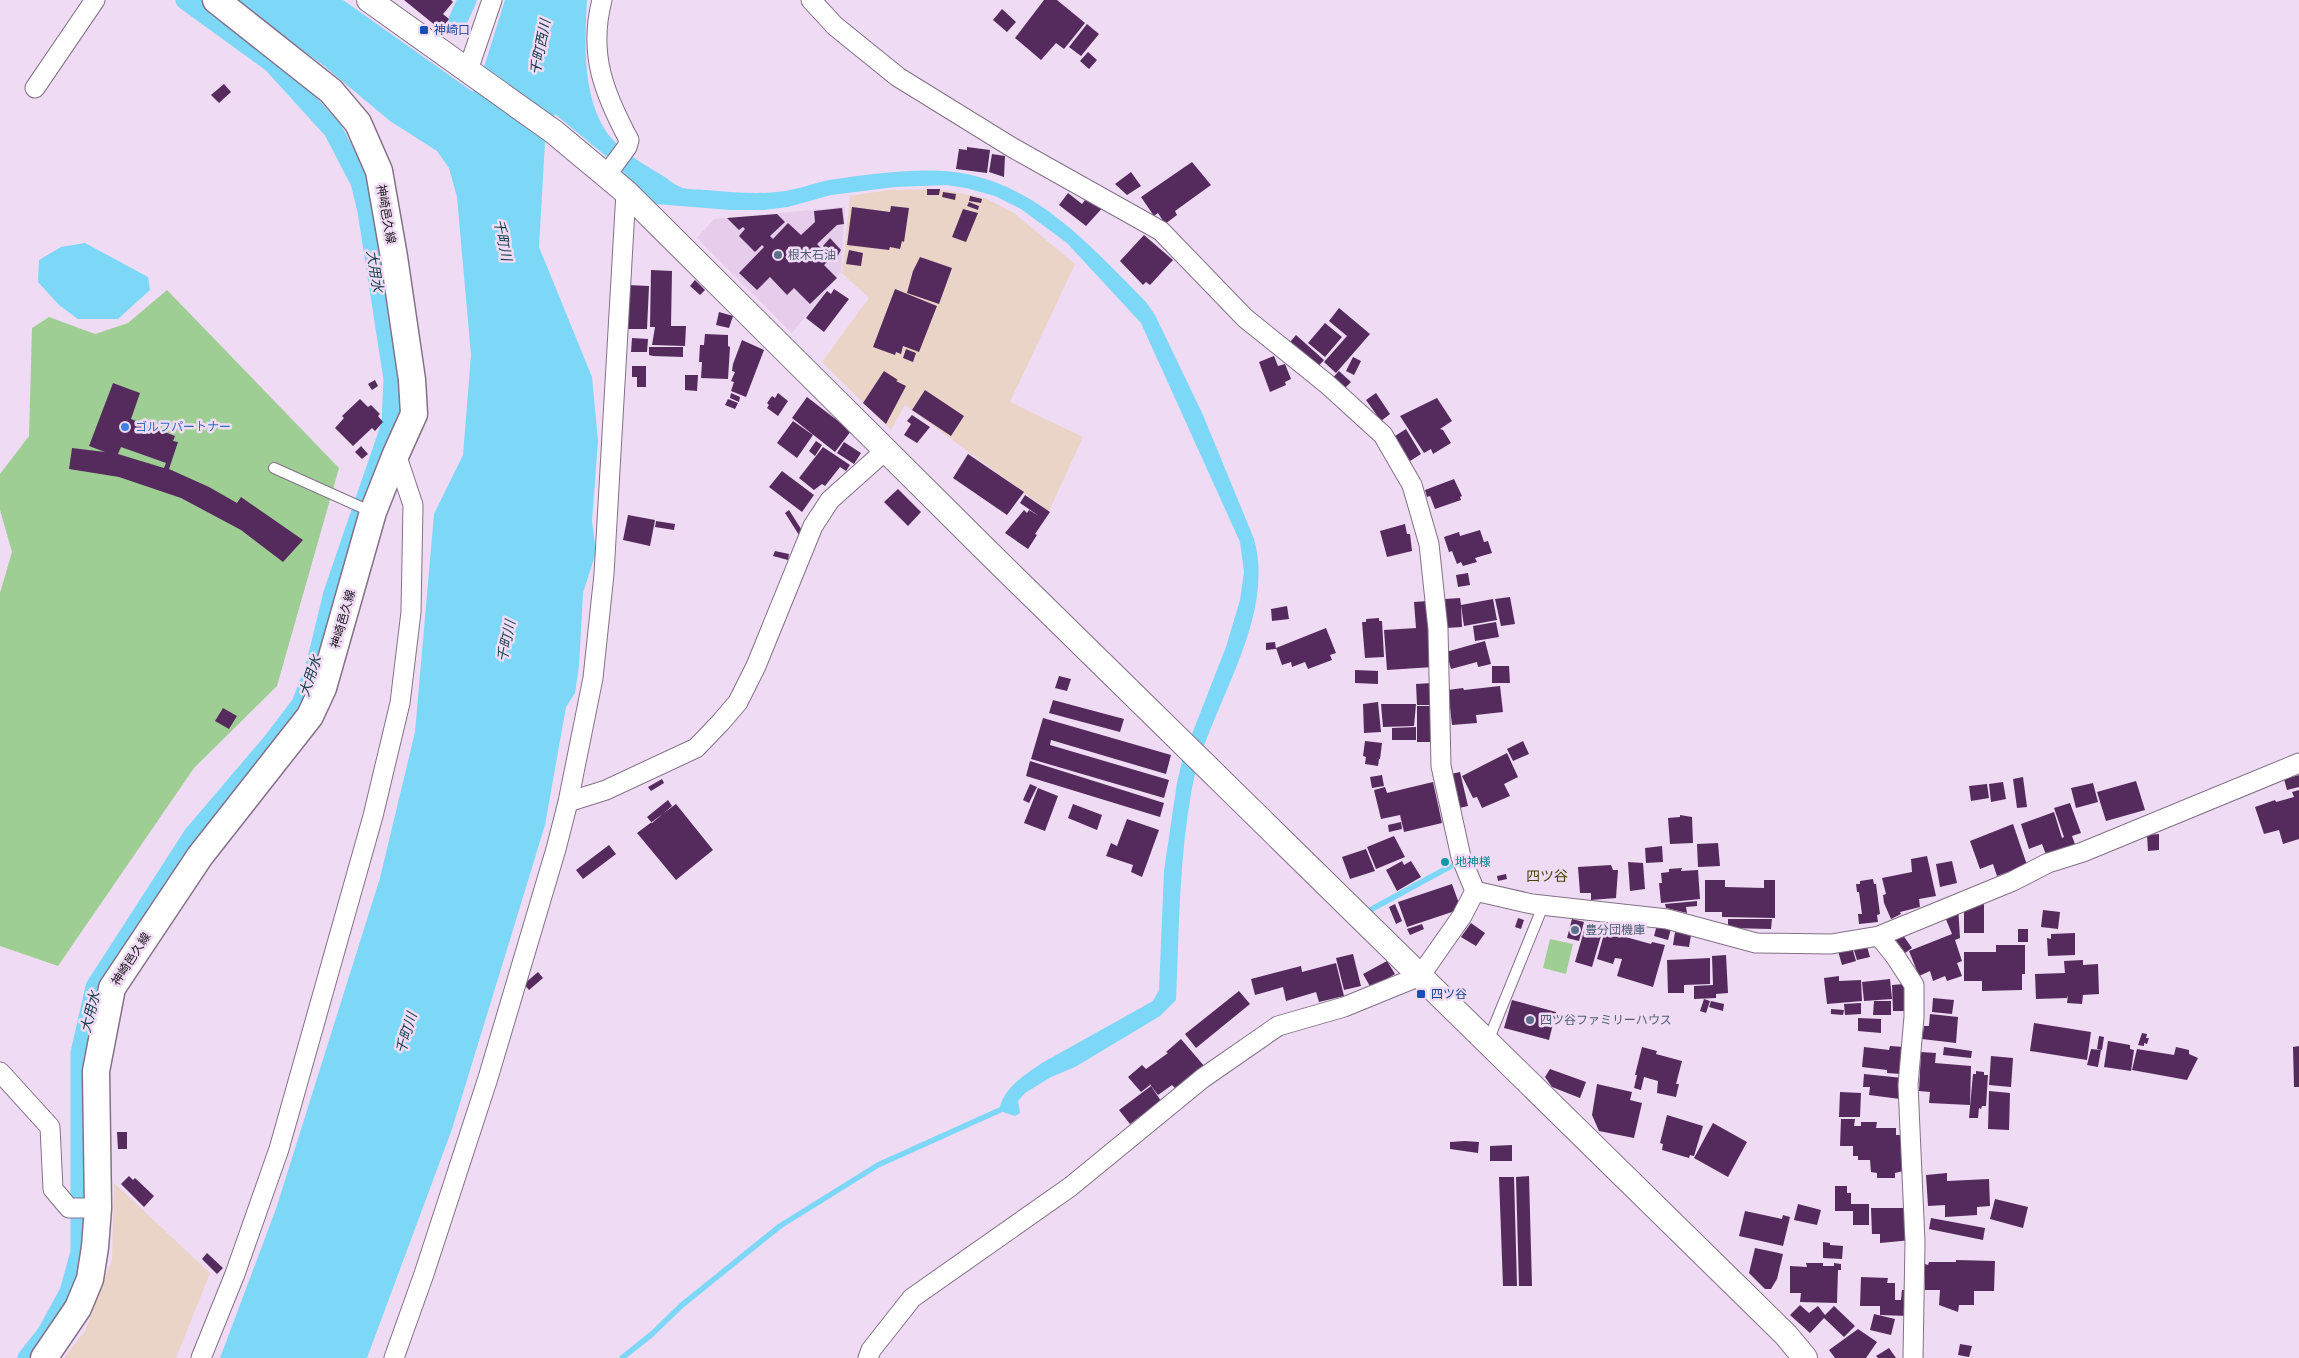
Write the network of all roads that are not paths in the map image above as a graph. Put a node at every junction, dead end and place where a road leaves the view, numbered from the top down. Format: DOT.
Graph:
graph roads {
  1 [pos="95,0"];
  2 [pos="216,0"];
  3 [pos="369,0"];
  4 [pos="492,0"];
  5 [pos="602,0"];
  6 [pos="811,0"];
  7 [pos="473,73"];
  8 [pos="36,88"];
  9 [pos="609,173"];
  10 [pos="626,192"];
  11 [pos="886,450"];
  12 [pos="396,454"];
  13 [pos="274,468"];
  14 [pos="365,509"];
  15 [pos="2299,763"];
  16 [pos="568,802"];
  17 [pos="1474,890"];
  18 [pos="1543,906"];
  19 [pos="1879,936"];
  20 [pos="1420,976"];
  21 [pos="1488,1042"];
  22 [pos="0,1072"];
  23 [pos="98,1208"];
  24 [pos="44,1358"];
  25 [pos="201,1358"];
  26 [pos="394,1358"];
  27 [pos="868,1358"];
  28 [pos="1805,1358"];
  29 [pos="1913,1358"];
  1 -- 8 [label="street"];
  2 -- 12 [label="main road, 神崎邑久線"];
  3 -- 7 [label="street"];
  4 -- 7 [label="street"];
  5 -- 9 [label="street"];
  6 -- 17 [label="street"];
  7 -- 9 [label="street"];
  9 -- 10 [label="street"];
  10 -- 11 [label="street"];
  10 -- 16 [label="street"];
  11 -- 16 [label="street"];
  11 -- 20 [label="street"];
  12 -- 14 [label="main road, 神崎邑久線"];
  12 -- 25 [label="street"];
  13 -- 14 [label="lane"];
  14 -- 23 [label="main road, 神崎邑久線"];
  15 -- 19 [label="street"];
  16 -- 26 [label="street"];
  17 -- 18 [label="street"];
  17 -- 20 [label="street"];
  18 -- 19 [label="street"];
  18 -- 21 [label="lane"];
  19 -- 29 [label="street"];
  20 -- 21 [label="street"];
  20 -- 27 [label="street"];
  21 -- 28 [label="street"];
  22 -- 23 [label="street"];
  23 -- 24 [label="main road, 神崎邑久線"];
}
